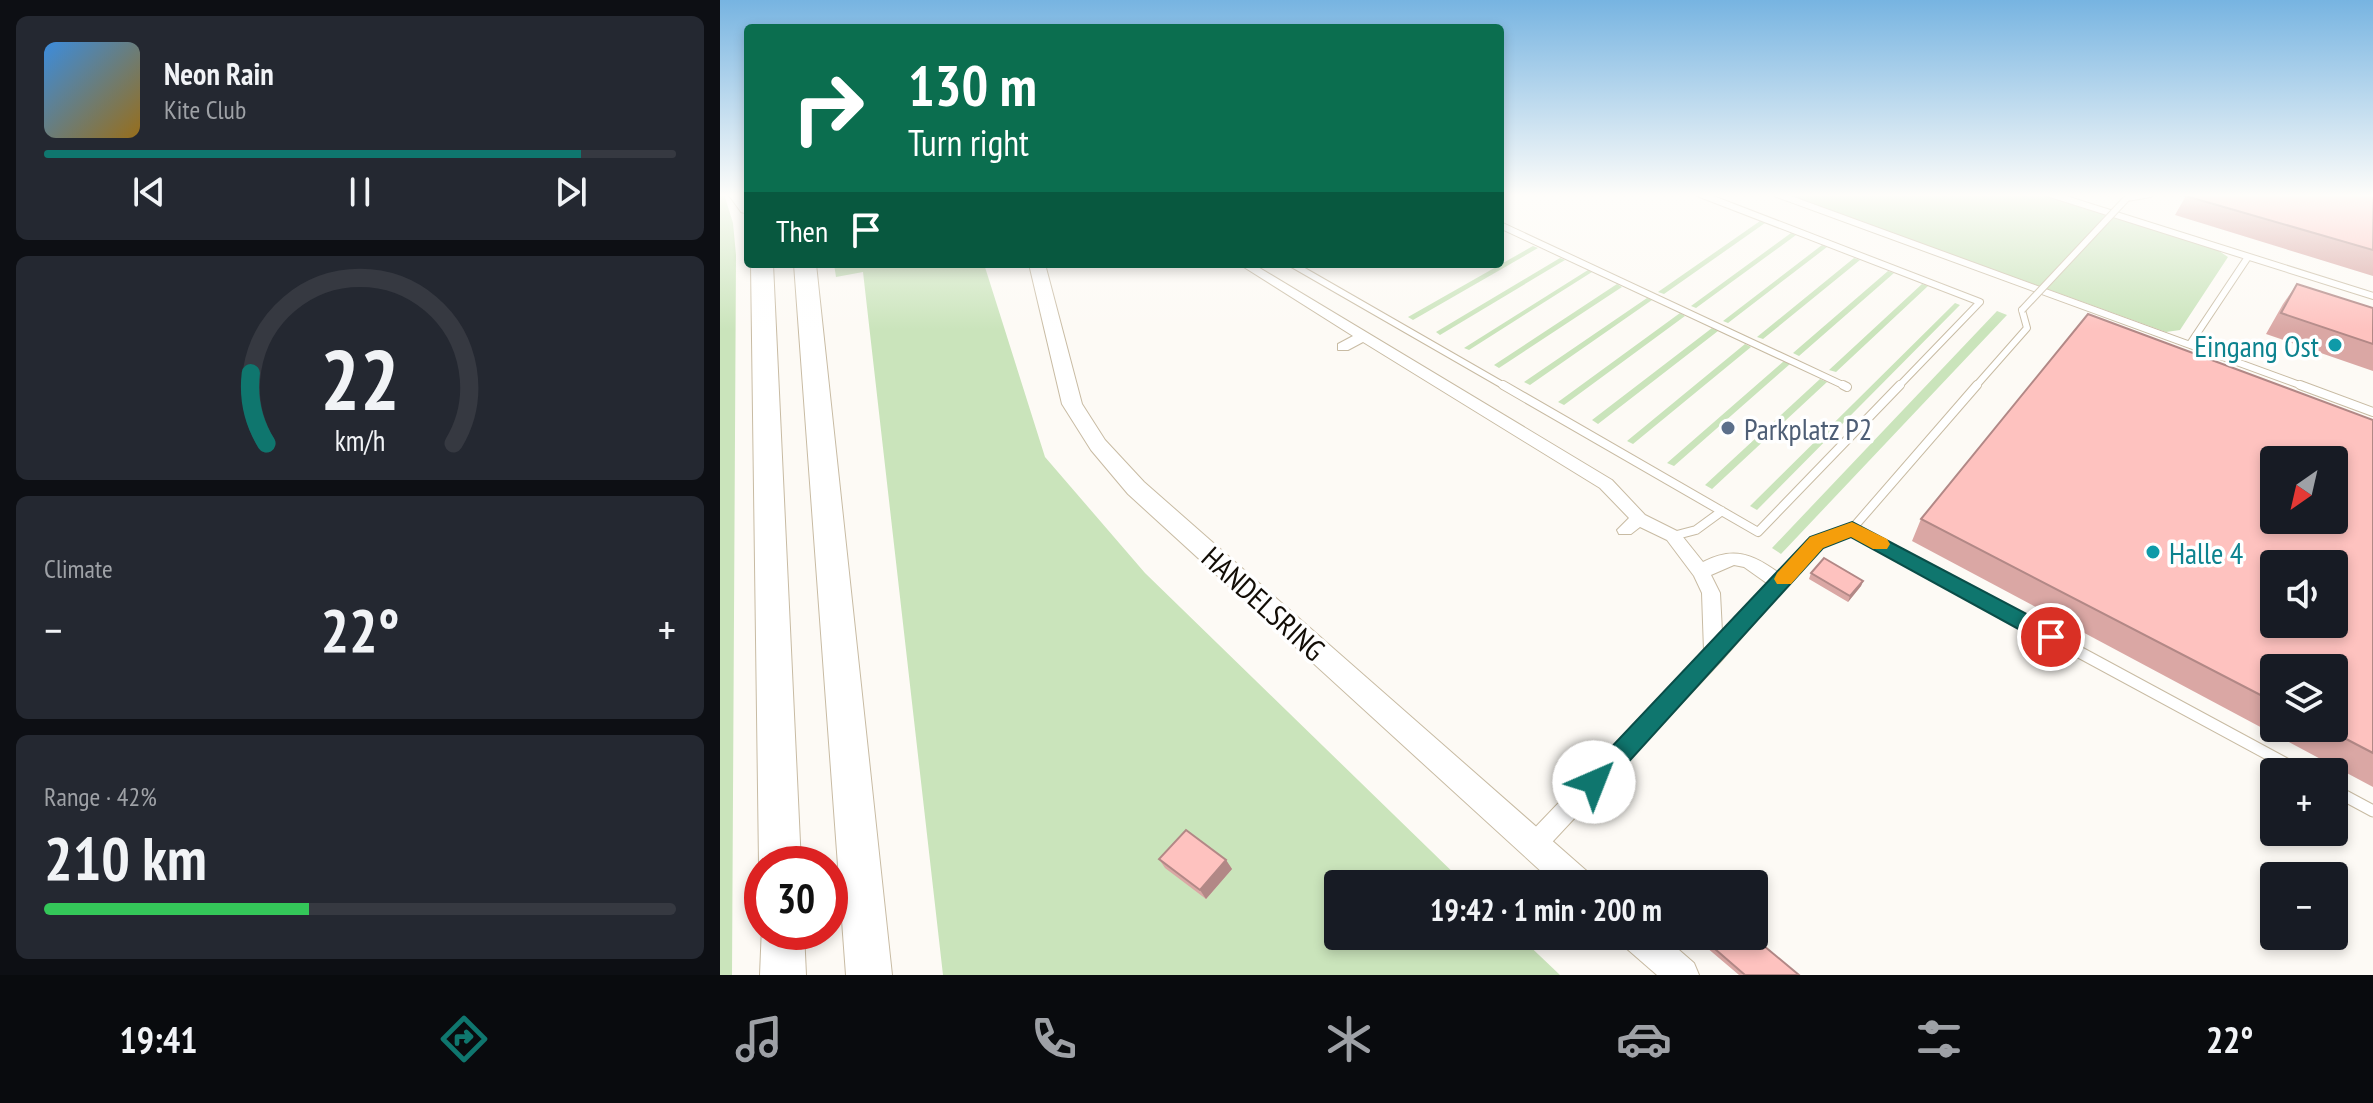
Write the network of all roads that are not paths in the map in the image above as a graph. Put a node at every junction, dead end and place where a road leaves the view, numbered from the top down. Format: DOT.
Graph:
graph roads {
  1 [pos="1531,240"];
  2 [pos="1818,240"];
  3 [pos="1902,240"];
  4 [pos="2088,240"];
  5 [pos="2193,240"];
  6 [pos="2248,257"];
  7 [pos="762,268"];
  8 [pos="805,268"];
  9 [pos="1038,268"];
  10 [pos="1252,268"];
  11 [pos="1299,268"];
  12 [pos="2373,296"];
  13 [pos="1363,336"];
  14 [pos="2190,344"];
  15 [pos="1343,347"];
  16 [pos="1847,387"];
  17 [pos="2373,412"];
  18 [pos="1722,511"];
  19 [pos="1639,519"];
  20 [pos="1852,529"];
  21 [pos="1625,530"];
  22 [pos="1673,536"];
  23 [pos="1701,572"];
  24 [pos="1786,577"];
  25 [pos="1714,655"];
  26 [pos="2275,758"];
  27 [pos="2348,798"];
  28 [pos="2373,811"];
  29 [pos="1534,845"];
  30 [pos="779,846"];
  31 [pos="1562,870"];
  32 [pos="782,950"];
  33 [pos="1654,950"];
  34 [pos="783,975"];
  35 [pos="869,975"];
  36 [pos="1682,975"];
  1 -- 16 [label="lane"];
  2 -- 18 [label="lane"];
  3 -- 14 [label="lane"];
  4 -- 20 [label="lane, bridge"];
  5 -- 6 [label="lane"];
  6 -- 12 [label="lane"];
  6 -- 14 [label="lane"];
  7 -- 30 [label="highway"];
  8 -- 35 [label="highway"];
  9 -- 29 [label="main road, HANDELSRING"];
  10 -- 13 [label="street"];
  11 -- 18 [label="lane"];
  13 -- 15 [label="street"];
  13 -- 19 [label="street"];
  14 -- 17 [label="lane"];
  18 -- 22 [label="lane"];
  19 -- 21 [label="street"];
  19 -- 22 [label="street"];
  20 -- 24 [label="lane"];
  20 -- 26 [label="lane"];
  22 -- 23 [label="street"];
  23 -- 24 [label="street"];
  23 -- 25 [label="street"];
  24 -- 25 [label="street"];
  25 -- 29 [label="street"];
  27 -- 28 [label="lane"];
  29 -- 31 [label="main road, HANDELSRING"];
  32 -- 34 [label="highway"];
  33 -- 36 [label="main road"];
}
